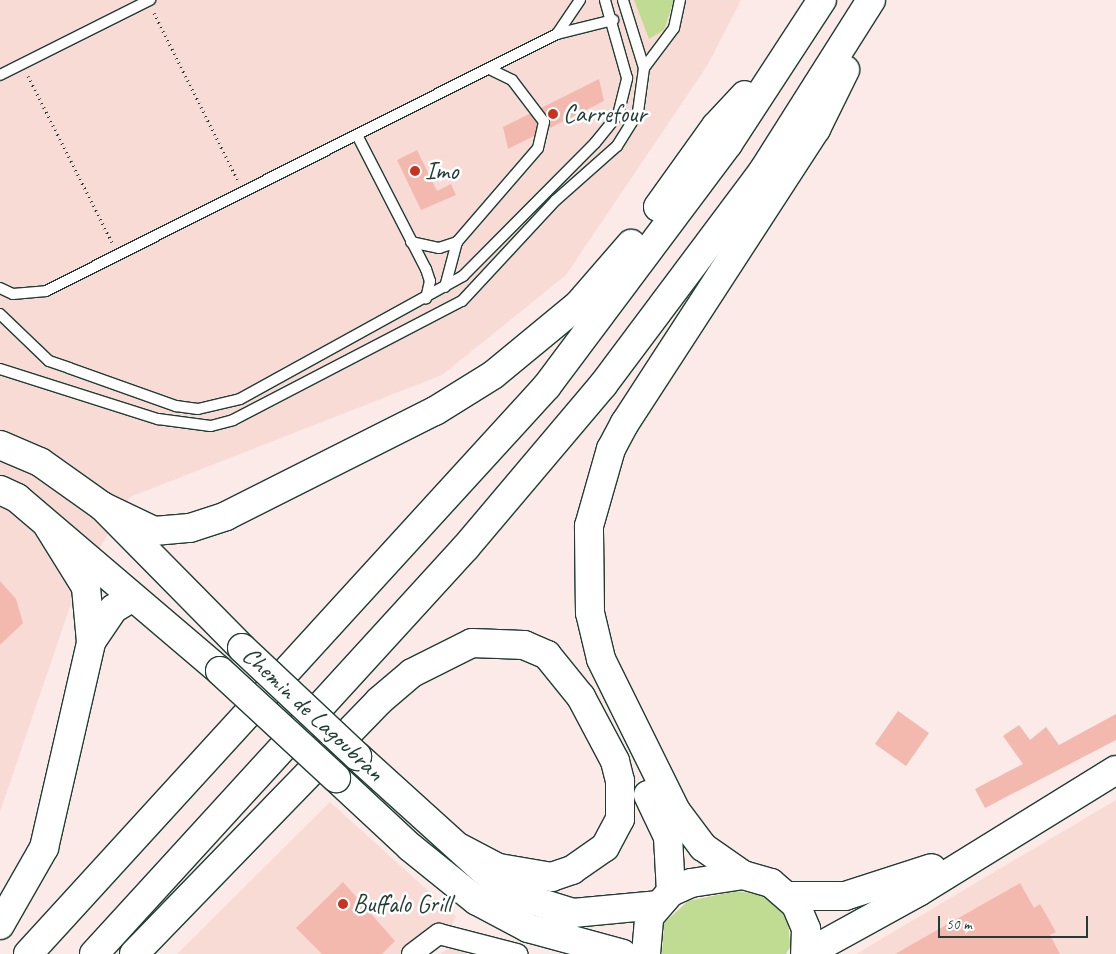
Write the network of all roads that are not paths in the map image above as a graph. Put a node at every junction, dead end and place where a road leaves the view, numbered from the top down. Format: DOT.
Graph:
graph roads {
  1 [pos="149,0"];
  2 [pos="580,0"];
  3 [pos="605,0"];
  4 [pos="623,0"];
  5 [pos="680,0"];
  6 [pos="822,0"];
  7 [pos="871,0"];
  8 [pos="879,0"];
  9 [pos="613,20"];
  10 [pos="557,34"];
  11 [pos="802,34"];
  12 [pos="644,68"];
  13 [pos="489,69"];
  14 [pos="0,76"];
  15 [pos="357,135"];
  16 [pos="411,242"];
  17 [pos="457,242"];
  18 [pos="0,288"];
  19 [pos="445,289"];
  20 [pos="426,299"];
  21 [pos="0,314"];
  22 [pos="0,369"];
  23 [pos="0,445"];
  24 [pos="0,490"];
  25 [pos="102,506"];
  26 [pos="48,526"];
  27 [pos="133,597"];
  28 [pos="188,597"];
  29 [pos="91,642"];
  30 [pos="547,655"];
  31 [pos="1116,770"];
  32 [pos="460,848"];
  33 [pos="976,852"];
  34 [pos="743,875"];
  35 [pos="789,896"];
  36 [pos="664,898"];
  37 [pos="0,926"];
  38 [pos="28,954"];
  39 [pos="94,954"];
  40 [pos="134,954"];
  41 [pos="412,954"];
  42 [pos="517,954"];
  43 [pos="623,954"];
  44 [pos="646,954"];
  45 [pos="806,954"];
  1 -- 14 [label="lane"];
  2 -- 10 [label="lane"];
  3 -- 9 [label="lane"];
  4 -- 12 [label="lane"];
  5 -- 12 [label="lane"];
  6 -- 11 [label="main road"];
  7 -- 39 [label="main road"];
  8 -- 34 [label="main road"];
  9 -- 10 [label="lane"];
  9 -- 19 [label="lane"];
  10 -- 13 [label="lane"];
  11 -- 25 [label="main road"];
  11 -- 38 [label="main road"];
  12 -- 22 [label="lane"];
  13 -- 15 [label="lane"];
  13 -- 17 [label="lane"];
  15 -- 16 [label="lane"];
  15 -- 18 [label="lane"];
  16 -- 17 [label="lane"];
  16 -- 20 [label="lane"];
  17 -- 19 [label="lane"];
  19 -- 20 [label="lane"];
  20 -- 21 [label="lane"];
  23 -- 25 [label="main road, Chemin de Lagoubran"];
  24 -- 26 [label="main road, Chemin de Lagoubran"];
  25 -- 28 [label="main road, Chemin de Lagoubran"];
  26 -- 27 [label="main road, Chemin de Lagoubran"];
  26 -- 29 [label="main road"];
  27 -- 28 [label="main road"];
  27 -- 29 [label="main road"];
  27 -- 43 [label="main road, Chemin de Lagoubran, bridge"];
  28 -- 32 [label="main road, Chemin de Lagoubran, bridge"];
  29 -- 37 [label="main road"];
  30 -- 32 [label="main road"];
  30 -- 36 [label="main road"];
  30 -- 40 [label="main road"];
  31 -- 33 [label="main road"];
  32 -- 36 [label="main road, Chemin de Lagoubran"];
  33 -- 35 [label="main road"];
  33 -- 45 [label="main road"];
  34 -- 35 [label="main road"];
  34 -- 36 [label="main road, Chemin de Lagoubran"];
  35 -- 45 [label="main road"];
  36 -- 44 [label="main road"];
  41 -- 42 [label="street"];
}
